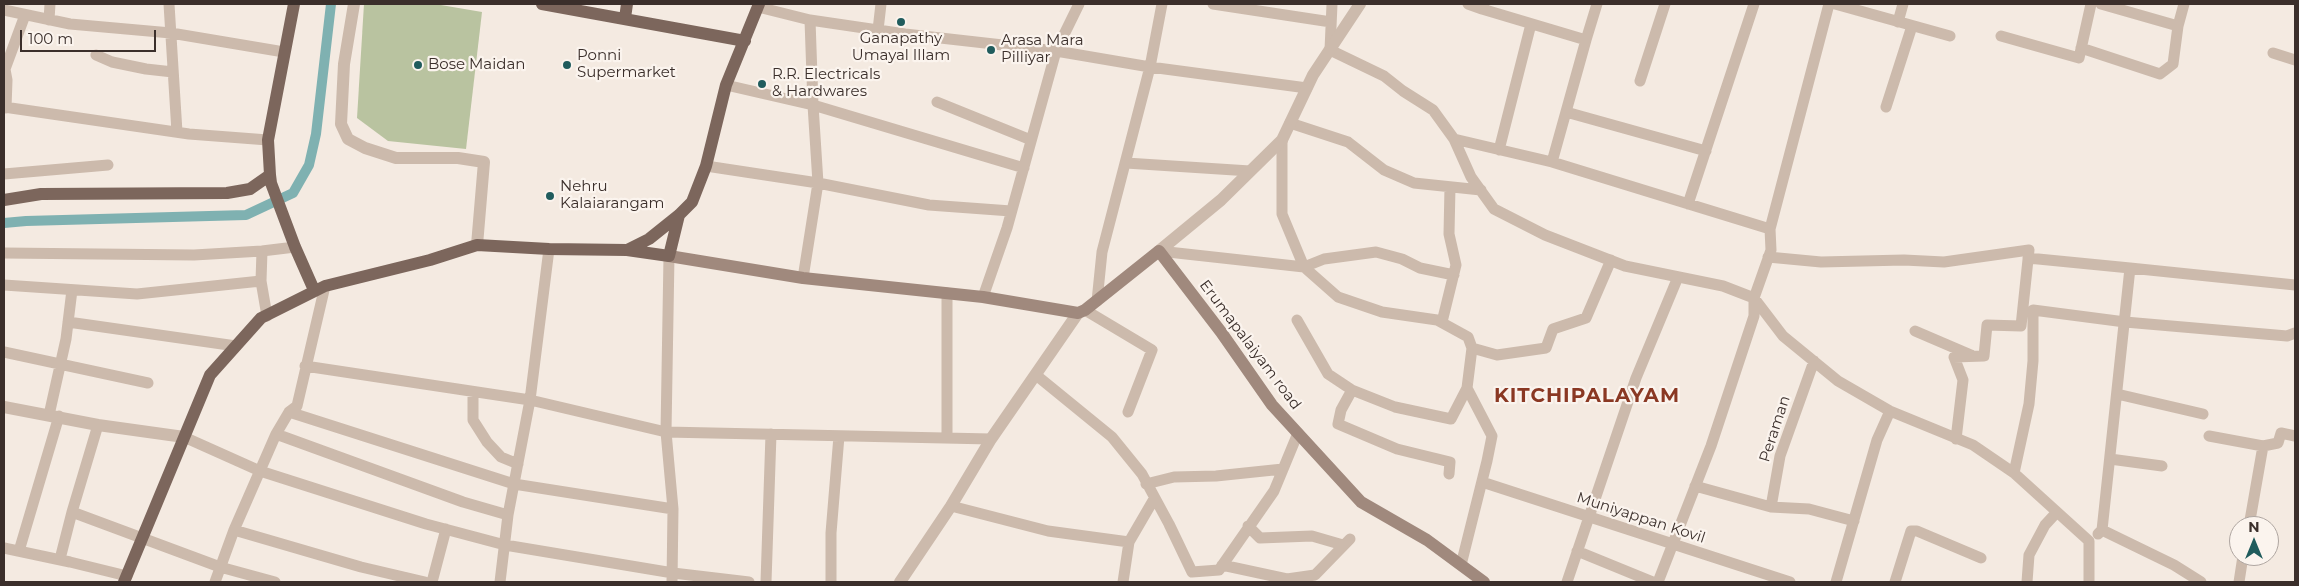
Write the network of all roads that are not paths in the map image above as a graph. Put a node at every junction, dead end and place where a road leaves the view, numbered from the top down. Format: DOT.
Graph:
graph roads {
  1 [pos="50,4"];
  2 [pos="169,4"];
  3 [pos="294,4"];
  4 [pos="354,4"];
  5 [pos="543,4"];
  6 [pos="627,4"];
  7 [pos="881,4"];
  8 [pos="1079,4"];
  9 [pos="1162,4"];
  10 [pos="1213,4"];
  11 [pos="1332,4"];
  12 [pos="1360,4"];
  13 [pos="1468,4"];
  14 [pos="1597,4"];
  15 [pos="1665,4"];
  16 [pos="1754,4"];
  17 [pos="1829,4"];
  18 [pos="1835,4"];
  19 [pos="1903,4"];
  20 [pos="2091,4"];
  21 [pos="2101,4"];
  22 [pos="2184,4"];
  23 [pos="759,5"];
  24 [pos="574,6"];
  25 [pos="1483,7"];
  26 [pos="4,10"];
  27 [pos="25,14"];
  28 [pos="625,18"];
  29 [pos="49,20"];
  30 [pos="810,20"];
  31 [pos="1331,22"];
  32 [pos="1898,22"];
  33 [pos="1531,24"];
  34 [pos="1912,26"];
  35 [pos="2178,26"];
  36 [pos="878,30"];
  37 [pos="171,33"];
  38 [pos="1950,36"];
  39 [pos="2001,36"];
  40 [pos="745,40"];
  41 [pos="1586,40"];
  42 [pos="2081,48"];
  43 [pos="1330,50"];
  44 [pos="284,52"];
  45 [pos="1056,52"];
  46 [pos="2273,53"];
  47 [pos="96,55"];
  48 [pos="2295,60"];
  49 [pos="4,66"];
  50 [pos="1150,67"];
  51 [pos="173,72"];
  52 [pos="1640,81"];
  53 [pos="726,85"];
  54 [pos="1307,88"];
  55 [pos="936,102"];
  56 [pos="812,105"];
  57 [pos="5,108"];
  58 [pos="1886,108"];
  59 [pos="1566,112"];
  60 [pos="1290,123"];
  61 [pos="177,132"];
  62 [pos="268,140"];
  63 [pos="1031,140"];
  64 [pos="1282,140"];
  65 [pos="1454,140"];
  66 [pos="1499,150"];
  67 [pos="1706,152"];
  68 [pos="1552,162"];
  69 [pos="1126,164"];
  70 [pos="108,165"];
  71 [pos="706,166"];
  72 [pos="1024,168"];
  73 [pos="1250,171"];
  74 [pos="4,174"];
  75 [pos="270,179"];
  76 [pos="818,184"];
  77 [pos="1450,187"];
  78 [pos="1481,190"];
  79 [pos="4,200"];
  80 [pos="1688,204"];
  81 [pos="1011,211"];
  82 [pos="679,215"];
  83 [pos="1770,229"];
  84 [pos="477,245"];
  85 [pos="295,247"];
  86 [pos="549,249"];
  87 [pos="627,250"];
  88 [pos="1158,251"];
  89 [pos="262,252"];
  90 [pos="4,253"];
  91 [pos="669,256"];
  92 [pos="1768,257"];
  93 [pos="2028,258"];
  94 [pos="1611,260"];
  95 [pos="1304,267"];
  96 [pos="2130,268"];
  97 [pos="1454,275"];
  98 [pos="1678,276"];
  99 [pos="803,278"];
  100 [pos="261,281"];
  101 [pos="4,285"];
  102 [pos="2295,285"];
  103 [pos="319,288"];
  104 [pos="72,290"];
  105 [pos="947,293"];
  106 [pos="983,297"];
  107 [pos="1754,298"];
  108 [pos="1097,301"];
  109 [pos="1082,312"];
  110 [pos="267,316"];
  111 [pos="1297,320"];
  112 [pos="68,322"];
  113 [pos="1442,322"];
  114 [pos="2125,322"];
  115 [pos="1915,331"];
  116 [pos="2295,333"];
  117 [pos="236,346"];
  118 [pos="1472,348"];
  119 [pos="4,352"];
  120 [pos="1975,356"];
  121 [pos="1814,361"];
  122 [pos="60,364"];
  123 [pos="305,366"];
  124 [pos="1036,375"];
  125 [pos="148,383"];
  126 [pos="1467,388"];
  127 [pos="1352,390"];
  128 [pos="473,392"];
  129 [pos="2117,394"];
  130 [pos="530,400"];
  131 [pos="4,408"];
  132 [pos="1890,411"];
  133 [pos="289,412"];
  134 [pos="1128,412"];
  135 [pos="2203,414"];
  136 [pos="54,416"];
  137 [pos="98,425"];
  138 [pos="666,432"];
  139 [pos="1298,433"];
  140 [pos="276,434"];
  141 [pos="771,434"];
  142 [pos="840,436"];
  143 [pos="2209,436"];
  144 [pos="2295,436"];
  145 [pos="184,437"];
  146 [pos="947,438"];
  147 [pos="1956,438"];
  148 [pos="991,439"];
  149 [pos="2263,446"];
  150 [pos="2110,458"];
  151 [pos="518,464"];
  152 [pos="2162,466"];
  153 [pos="1283,469"];
  154 [pos="260,471"];
  155 [pos="2014,473"];
  156 [pos="1449,474"];
  157 [pos="1482,482"];
  158 [pos="514,484"];
  159 [pos="1146,484"];
  160 [pos="1695,486"];
  161 [pos="1154,499"];
  162 [pos="951,506"];
  163 [pos="1770,507"];
  164 [pos="673,509"];
  165 [pos="72,512"];
  166 [pos="2057,512"];
  167 [pos="508,515"];
  168 [pos="1588,516"];
  169 [pos="2251,516"];
  170 [pos="1854,521"];
  171 [pos="1248,526"];
  172 [pos="446,529"];
  173 [pos="234,530"];
  174 [pos="2102,530"];
  175 [pos="143,537"];
  176 [pos="2089,541"];
  177 [pos="1128,542"];
  178 [pos="505,544"];
  179 [pos="1673,544"];
  180 [pos="4,548"];
  181 [pos="19,551"];
  182 [pos="1577,551"];
  183 [pos="1981,558"];
  184 [pos="60,559"];
  185 [pos="1222,565"];
  186 [pos="1461,565"];
  187 [pos="2241,566"];
  188 [pos="220,567"];
  189 [pos="1190,577"];
  190 [pos="673,578"];
  191 [pos="125,579"];
  192 [pos="215,582"];
  193 [pos="272,582"];
  194 [pos="425,582"];
  195 [pos="432,582"];
  196 [pos="500,582"];
  197 [pos="749,582"];
  198 [pos="766,582"];
  199 [pos="832,582"];
  200 [pos="900,582"];
  201 [pos="1123,582"];
  202 [pos="1484,582"];
  203 [pos="1567,582"];
  204 [pos="1653,582"];
  205 [pos="1658,582"];
  206 [pos="1790,582"];
  207 [pos="1836,582"];
  208 [pos="1895,582"];
  209 [pos="2028,582"];
  210 [pos="2089,582"];
  211 [pos="2201,582"];
  212 [pos="2239,582"];
  1 -- 29 [label="street"];
  2 -- 37 [label="street"];
  3 -- 44 [label="main road"];
  4 -- 84 [label="street"];
  5 -- 24 [label="main road"];
  6 -- 28 [label="main road"];
  7 -- 36 [label="street"];
  8 -- 45 [label="street"];
  9 -- 50 [label="street"];
  10 -- 31 [label="street"];
  11 -- 31 [label="street"];
  12 -- 43 [label="street"];
  13 -- 25 [label="street"];
  14 -- 41 [label="street"];
  15 -- 52 [label="street"];
  16 -- 67 [label="street"];
  17 -- 83 [label="street"];
  18 -- 32 [label="street"];
  19 -- 32 [label="street"];
  20 -- 42 [label="street"];
  21 -- 35 [label="street"];
  22 -- 35 [label="street"];
  23 -- 30 [label="street"];
  23 -- 40 [label="main road"];
  24 -- 28 [label="main road"];
  25 -- 33 [label="street"];
  26 -- 27 [label="street"];
  27 -- 29 [label="street"];
  27 -- 49 [label="street"];
  28 -- 40 [label="main road"];
  29 -- 37 [label="street"];
  30 -- 36 [label="street"];
  30 -- 56 [label="street"];
  31 -- 43 [label="street"];
  32 -- 34 [label="street"];
  33 -- 41 [label="street"];
  33 -- 66 [label="street"];
  34 -- 38 [label="street"];
  34 -- 58 [label="street"];
  35 -- 42 [label="street"];
  36 -- 45 [label="street"];
  37 -- 44 [label="street"];
  37 -- 51 [label="street"];
  39 -- 42 [label="street"];
  40 -- 53 [label="main road"];
  41 -- 59 [label="street"];
  43 -- 54 [label="street"];
  43 -- 65 [label="street"];
  44 -- 62 [label="main road"];
  45 -- 50 [label="street"];
  45 -- 63 [label="street"];
  46 -- 48 [label="street"];
  47 -- 51 [label="street"];
  49 -- 57 [label="street"];
  50 -- 54 [label="street"];
  50 -- 69 [label="street"];
  51 -- 61 [label="street"];
  53 -- 56 [label="street"];
  53 -- 71 [label="main road"];
  54 -- 60 [label="street"];
  55 -- 63 [label="street"];
  56 -- 72 [label="street"];
  56 -- 76 [label="street"];
  57 -- 61 [label="street"];
  59 -- 67 [label="street"];
  59 -- 68 [label="street"];
  60 -- 64 [label="street"];
  60 -- 77 [label="street"];
  61 -- 62 [label="street"];
  62 -- 75 [label="main road"];
  63 -- 72 [label="street"];
  64 -- 73 [label="street"];
  64 -- 95 [label="street"];
  65 -- 66 [label="street"];
  65 -- 78 [label="street"];
  66 -- 68 [label="street"];
  67 -- 80 [label="street"];
  68 -- 80 [label="street"];
  69 -- 73 [label="street"];
  69 -- 108 [label="street"];
  70 -- 74 [label="street"];
  71 -- 76 [label="street"];
  71 -- 82 [label="main road"];
  72 -- 81 [label="street"];
  73 -- 88 [label="street"];
  75 -- 79 [label="main road"];
  75 -- 85 [label="main road"];
  76 -- 81 [label="street"];
  76 -- 99 [label="street"];
  77 -- 78 [label="street"];
  77 -- 97 [label="street"];
  78 -- 94 [label="street"];
  80 -- 83 [label="street"];
  81 -- 106 [label="street"];
  82 -- 87 [label="main road"];
  82 -- 91 [label="main road"];
  83 -- 92 [label="street"];
  84 -- 86 [label="main road"];
  84 -- 103 [label="main road"];
  85 -- 89 [label="street"];
  85 -- 103 [label="main road"];
  86 -- 87 [label="main road"];
  86 -- 130 [label="street"];
  87 -- 91 [label="main road"];
  88 -- 95 [label="street"];
  88 -- 108 [label="main road"];
  88 -- 139 [label="main road, Erumapalaiyam road"];
  89 -- 90 [label="street"];
  89 -- 100 [label="street"];
  91 -- 99 [label="main road"];
  91 -- 138 [label="street"];
  92 -- 93 [label="street"];
  92 -- 107 [label="street"];
  93 -- 96 [label="street"];
  93 -- 120 [label="street"];
  94 -- 98 [label="street"];
  94 -- 118 [label="street"];
  95 -- 97 [label="street"];
  95 -- 113 [label="street"];
  96 -- 102 [label="street"];
  96 -- 114 [label="street"];
  97 -- 113 [label="street"];
  98 -- 107 [label="street"];
  98 -- 168 [label="street"];
  99 -- 105 [label="main road"];
  100 -- 104 [label="street"];
  100 -- 110 [label="street"];
  101 -- 104 [label="street"];
  103 -- 110 [label="main road"];
  103 -- 123 [label="street"];
  104 -- 112 [label="street"];
  105 -- 106 [label="main road"];
  105 -- 146 [label="street"];
  106 -- 109 [label="main road"];
  107 -- 121 [label="street"];
  107 -- 160 [label="street"];
  108 -- 109 [label="main road"];
  109 -- 124 [label="street"];
  109 -- 134 [label="street"];
  110 -- 117 [label="main road"];
  111 -- 127 [label="street"];
  112 -- 117 [label="street"];
  112 -- 122 [label="street"];
  113 -- 118 [label="street"];
  114 -- 116 [label="street"];
  114 -- 129 [label="street"];
  114 -- 155 [label="street"];
  115 -- 120 [label="street"];
  117 -- 145 [label="main road"];
  118 -- 126 [label="street"];
  119 -- 122 [label="street"];
  120 -- 147 [label="street"];
  121 -- 132 [label="street"];
  121 -- 163 [label="street, Peraman"];
  122 -- 125 [label="street"];
  122 -- 136 [label="street"];
  123 -- 128 [label="street"];
  123 -- 133 [label="street"];
  124 -- 148 [label="street"];
  124 -- 159 [label="street"];
  126 -- 127 [label="street"];
  126 -- 157 [label="street"];
  127 -- 156 [label="street"];
  128 -- 130 [label="street"];
  128 -- 151 [label="street"];
  129 -- 135 [label="street"];
  129 -- 150 [label="street"];
  130 -- 138 [label="street"];
  130 -- 151 [label="street"];
  131 -- 136 [label="street"];
  132 -- 147 [label="street"];
  132 -- 170 [label="street"];
  133 -- 140 [label="street"];
  133 -- 158 [label="street"];
  136 -- 137 [label="street"];
  136 -- 181 [label="street"];
  137 -- 145 [label="street"];
  137 -- 165 [label="street"];
  138 -- 141 [label="street"];
  138 -- 164 [label="street"];
  139 -- 153 [label="street"];
  139 -- 186 [label="main road, Erumapalaiyam road"];
  140 -- 154 [label="street"];
  140 -- 167 [label="street"];
  141 -- 142 [label="street"];
  141 -- 198 [label="street"];
  142 -- 146 [label="street"];
  142 -- 199 [label="street"];
  143 -- 149 [label="street"];
  144 -- 149 [label="street"];
  145 -- 154 [label="street"];
  145 -- 175 [label="main road"];
  146 -- 148 [label="street"];
  147 -- 155 [label="street"];
  148 -- 162 [label="street"];
  149 -- 169 [label="street"];
  150 -- 152 [label="street"];
  150 -- 174 [label="street"];
  151 -- 158 [label="street"];
  153 -- 159 [label="street"];
  153 -- 171 [label="street"];
  154 -- 172 [label="street"];
  154 -- 173 [label="street"];
  155 -- 166 [label="street"];
  157 -- 168 [label="street, Muniyappan Kovil"];
  157 -- 186 [label="street"];
  158 -- 164 [label="street"];
  158 -- 167 [label="street"];
  159 -- 161 [label="street"];
  160 -- 163 [label="street"];
  160 -- 179 [label="street"];
  161 -- 177 [label="street"];
  161 -- 189 [label="street"];
  162 -- 177 [label="street"];
  162 -- 200 [label="street"];
  163 -- 170 [label="street"];
  164 -- 190 [label="street"];
  165 -- 175 [label="street"];
  165 -- 184 [label="street"];
  166 -- 176 [label="street"];
  166 -- 209 [label="street"];
  167 -- 178 [label="street"];
  168 -- 179 [label="street, Muniyappan Kovil"];
  168 -- 182 [label="street"];
  170 -- 207 [label="street"];
  171 -- 185 [label="street"];
  171 -- 185 [label="street"];
  172 -- 178 [label="street"];
  172 -- 195 [label="street"];
  173 -- 188 [label="street"];
  173 -- 194 [label="street"];
  174 -- 176 [label="street"];
  174 -- 211 [label="street"];
  175 -- 188 [label="street"];
  175 -- 191 [label="main road"];
  176 -- 210 [label="street"];
  177 -- 201 [label="street"];
  178 -- 190 [label="street"];
  178 -- 196 [label="street"];
  179 -- 205 [label="street"];
  179 -- 206 [label="street, Muniyappan Kovil"];
  180 -- 181 [label="street"];
  181 -- 184 [label="street"];
  182 -- 203 [label="street"];
  182 -- 204 [label="street"];
  183 -- 208 [label="street"];
  184 -- 191 [label="street"];
  185 -- 189 [label="street"];
  186 -- 202 [label="main road, Erumapalaiyam road"];
  187 -- 212 [label="street"];
  188 -- 192 [label="street"];
  188 -- 193 [label="street"];
  190 -- 197 [label="street"];
}
